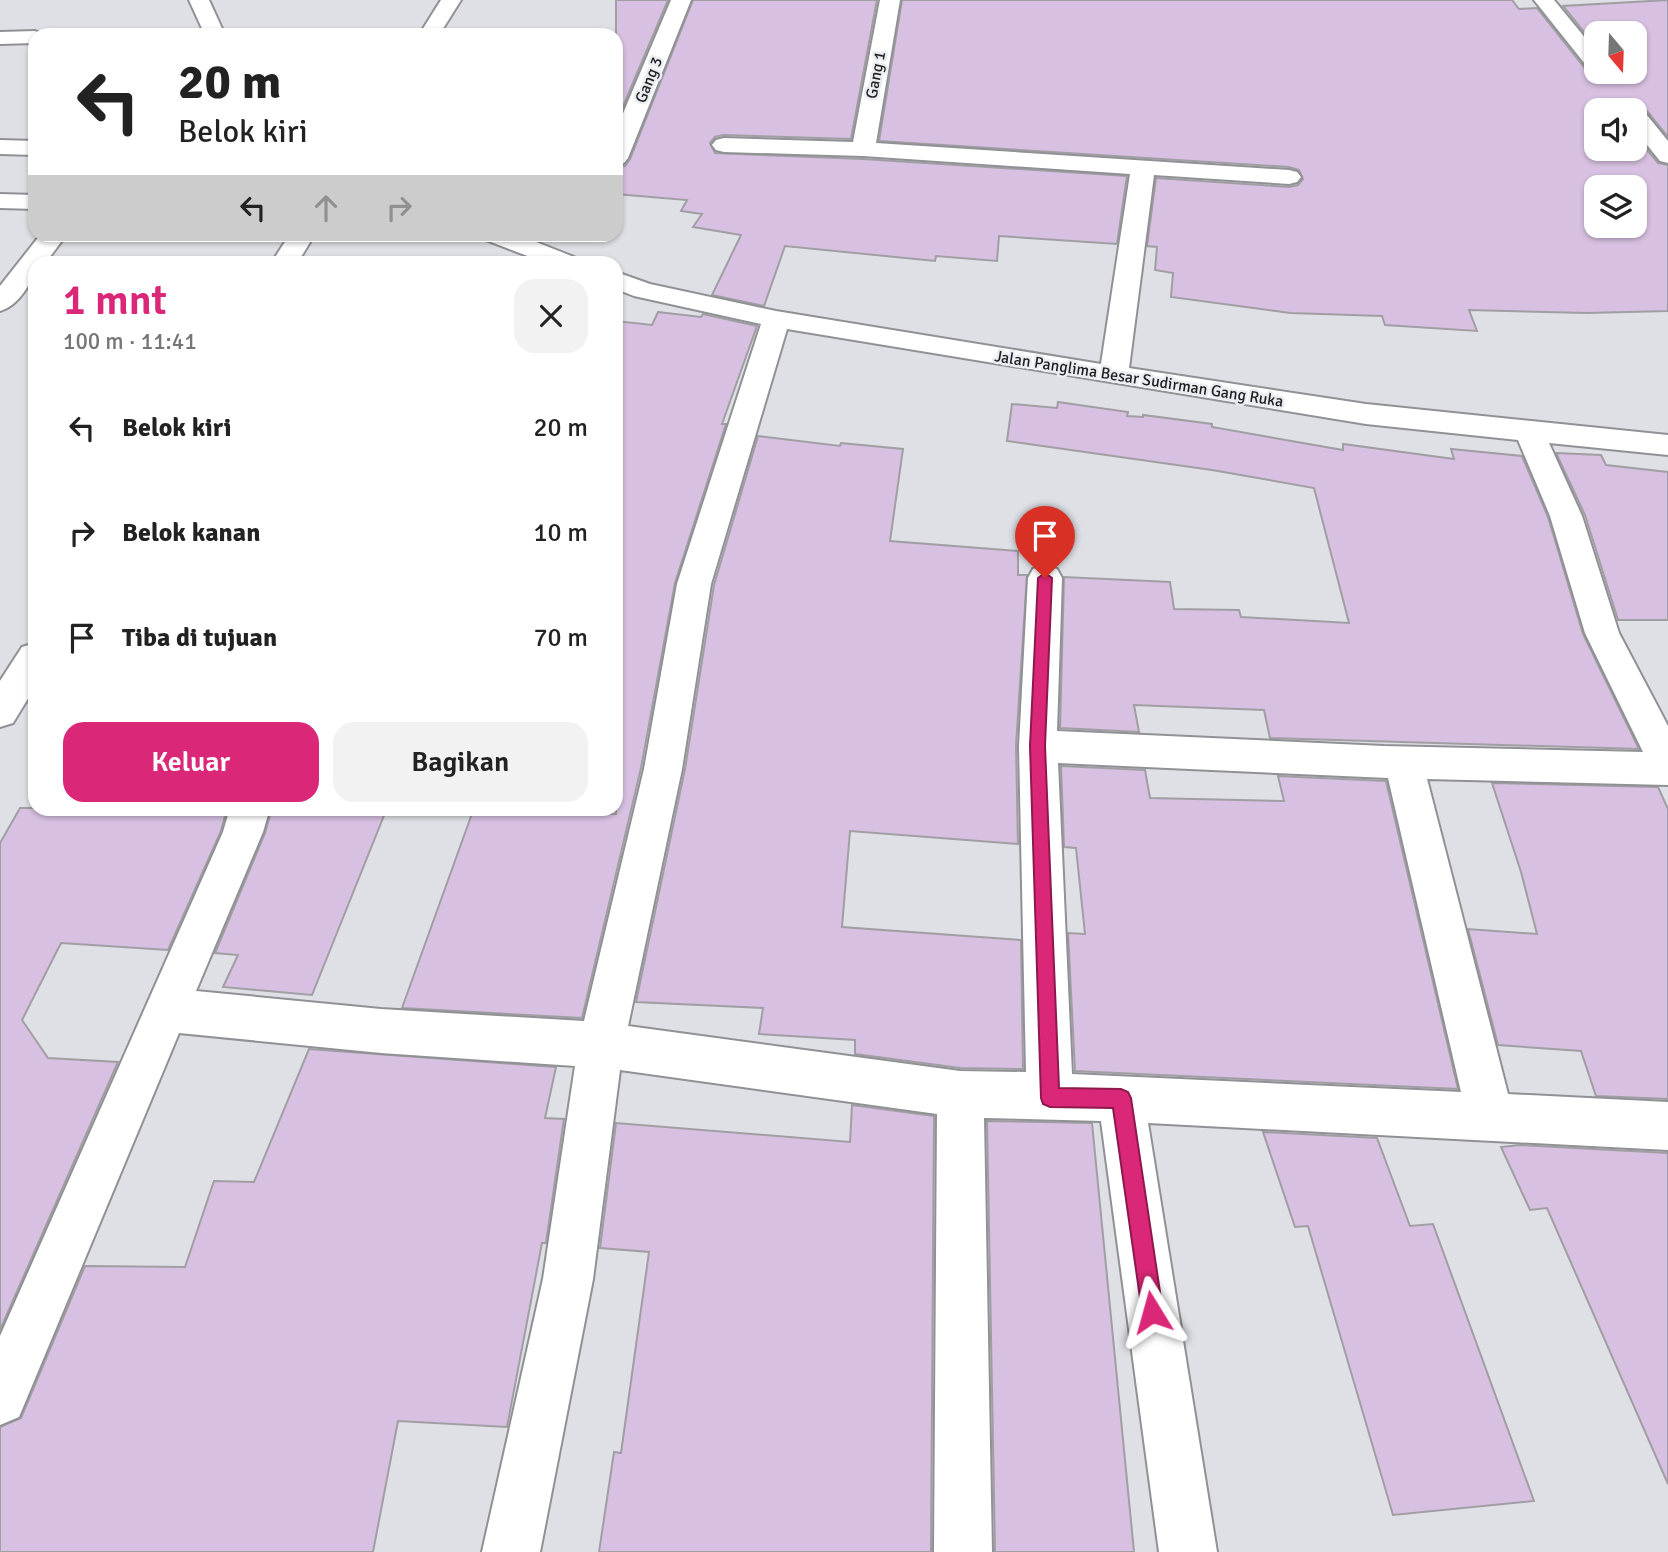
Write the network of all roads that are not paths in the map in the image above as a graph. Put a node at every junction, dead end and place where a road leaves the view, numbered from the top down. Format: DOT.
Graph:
graph roads {
  1 [pos="199,0"];
  2 [pos="451,0"];
  3 [pos="681,0"];
  4 [pos="890,0"];
  5 [pos="1545,0"];
  6 [pos="213,28"];
  7 [pos="433,28"];
  8 [pos="28,37"];
  9 [pos="0,38"];
  10 [pos="1584,50"];
  11 [pos="1647,129"];
  12 [pos="623,141"];
  13 [pos="724,145"];
  14 [pos="0,147"];
  15 [pos="28,148"];
  16 [pos="863,149"];
  17 [pos="1668,156"];
  18 [pos="1143,168"];
  19 [pos="1289,177"];
  20 [pos="0,201"];
  21 [pos="28,202"];
  22 [pos="49,242"];
  23 [pos="498,246"];
  24 [pos="37,256"];
  25 [pos="541,256"];
  26 [pos="28,268"];
  27 [pos="623,283"];
  28 [pos="0,303"];
  29 [pos="776,320"];
  30 [pos="1114,375"];
  31 [pos="1530,433"];
  32 [pos="1668,445"];
  33 [pos="1045,578"];
  34 [pos="28,668"];
  35 [pos="0,712"];
  36 [pos="1038,746"];
  37 [pos="1403,762"];
  38 [pos="1668,764"];
  39 [pos="1668,769"];
  40 [pos="248,816"];
  41 [pos="166,1010"];
  42 [pos="601,1045"];
  43 [pos="960,1094"];
  44 [pos="1050,1098"];
  45 [pos="1121,1098"];
  46 [pos="1490,1117"];
  47 [pos="1668,1126"];
  48 [pos="0,1398"];
  49 [pos="511,1552"];
  50 [pos="963,1552"];
  51 [pos="1188,1552"];
  1 -- 6 [label="street"];
  2 -- 7 [label="street"];
  3 -- 12 [label="street, Gang 3"];
  4 -- 16 [label="street, Gang 1"];
  5 -- 10 [label="street"];
  8 -- 9 [label="street"];
  11 -- 17 [label="street"];
  13 -- 16 [label="street"];
  14 -- 15 [label="street"];
  16 -- 18 [label="street"];
  18 -- 19 [label="street"];
  18 -- 30 [label="street"];
  20 -- 21 [label="street"];
  22 -- 24 [label="street"];
  23 -- 25 [label="street"];
  26 -- 28 [label="street"];
  27 -- 29 [label="street, Jalan Panglima Besar Sudirman Gang Ruka"];
  29 -- 30 [label="street, Jalan Panglima Besar Sudirman Gang Ruka"];
  29 -- 42 [label="street"];
  30 -- 31 [label="street, Jalan Panglima Besar Sudirman Gang Ruka"];
  31 -- 32 [label="street, Jalan Panglima Besar Sudirman Gang Ruka"];
  31 -- 38 [label="street"];
  33 -- 36 [label="street"];
  34 -- 35 [label="street"];
  36 -- 37 [label="street"];
  36 -- 44 [label="street"];
  37 -- 39 [label="street"];
  37 -- 46 [label="street"];
  40 -- 41 [label="street"];
  41 -- 42 [label="street"];
  41 -- 48 [label="street"];
  42 -- 43 [label="street"];
  42 -- 49 [label="street"];
  43 -- 44 [label="street"];
  43 -- 50 [label="street"];
  44 -- 45 [label="street"];
  45 -- 46 [label="street"];
  45 -- 51 [label="street"];
  46 -- 47 [label="street"];
}
